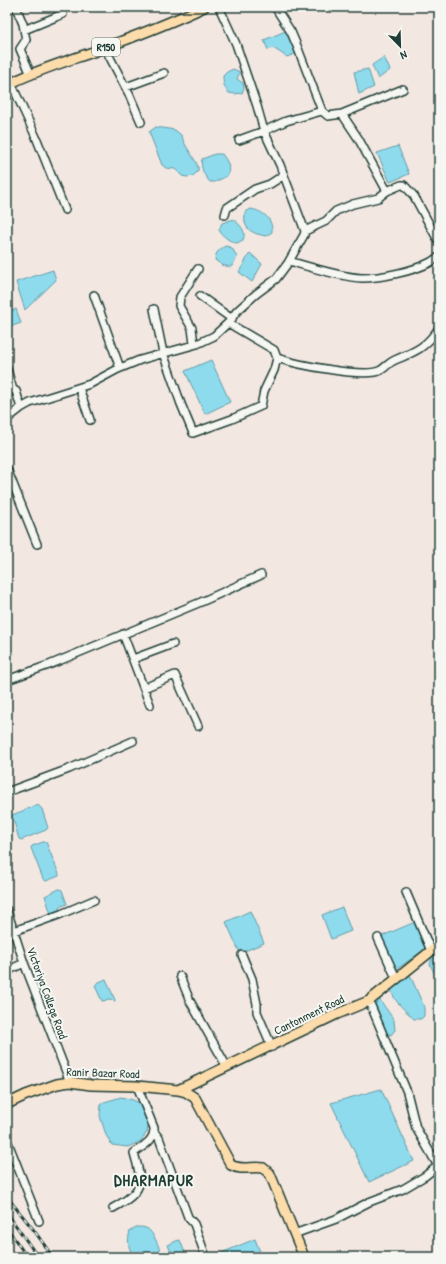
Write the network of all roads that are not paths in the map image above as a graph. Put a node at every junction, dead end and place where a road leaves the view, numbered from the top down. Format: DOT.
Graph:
graph roads {
  1 [pos="16,7"];
  2 [pos="204,7"];
  3 [pos="219,7"];
  4 [pos="275,7"];
  5 [pos="63,14"];
  6 [pos="24,30"];
  7 [pos="105,48"];
  8 [pos="164,73"];
  9 [pos="30,75"];
  10 [pos="9,84"];
  11 [pos="126,87"];
  12 [pos="403,89"];
  13 [pos="322,111"];
  14 [pos="342,114"];
  15 [pos="141,122"];
  16 [pos="264,132"];
  17 [pos="239,140"];
  18 [pos="284,175"];
  19 [pos="387,191"];
  20 [pos="65,210"];
  21 [pos="225,215"];
  22 [pos="305,230"];
  23 [pos="439,242"];
  24 [pos="439,257"];
  25 [pos="289,261"];
  26 [pos="198,269"];
  27 [pos="94,295"];
  28 [pos="200,296"];
  29 [pos="154,309"];
  30 [pos="230,321"];
  31 [pos="439,328"];
  32 [pos="194,344"];
  33 [pos="163,353"];
  34 [pos="277,358"];
  35 [pos="120,368"];
  36 [pos="7,369"];
  37 [pos="79,388"];
  38 [pos="22,408"];
  39 [pos="7,419"];
  40 [pos="90,420"];
  41 [pos="7,469"];
  42 [pos="37,544"];
  43 [pos="261,574"];
  44 [pos="123,634"];
  45 [pos="173,644"];
  46 [pos="133,659"];
  47 [pos="7,680"];
  48 [pos="144,688"];
  49 [pos="150,705"];
  50 [pos="198,726"];
  51 [pos="133,741"];
  52 [pos="7,792"];
  53 [pos="406,892"];
  54 [pos="94,900"];
  55 [pos="7,910"];
  56 [pos="14,931"];
  57 [pos="378,938"];
  58 [pos="439,946"];
  59 [pos="431,951"];
  60 [pos="242,955"];
  61 [pos="24,963"];
  62 [pos="7,971"];
  63 [pos="180,976"];
  64 [pos="396,978"];
  65 [pos="369,1001"];
  66 [pos="272,1047"];
  67 [pos="227,1067"];
  68 [pos="70,1082"];
  69 [pos="137,1086"];
  70 [pos="178,1090"];
  71 [pos="7,1104"];
  72 [pos="155,1133"];
  73 [pos="7,1140"];
  74 [pos="438,1166"];
  75 [pos="113,1208"];
  76 [pos="39,1221"];
  77 [pos="294,1234"];
  78 [pos="206,1257"];
  79 [pos="304,1257"];
  1 -- 6 [label="street"];
  2 -- 7 [label="main road, R150"];
  3 -- 16 [label="street"];
  4 -- 13 [label="street"];
  5 -- 6 [label="street"];
  6 -- 9 [label="street"];
  7 -- 9 [label="main road, R150"];
  7 -- 11 [label="street"];
  8 -- 11 [label="street"];
  9 -- 10 [label="main road, R150"];
  10 -- 20 [label="street"];
  11 -- 15 [label="street"];
  12 -- 14 [label="street"];
  13 -- 14 [label="street"];
  13 -- 16 [label="street"];
  14 -- 19 [label="street"];
  16 -- 17 [label="street"];
  16 -- 18 [label="street"];
  18 -- 21 [label="street"];
  18 -- 22 [label="street"];
  19 -- 22 [label="street"];
  19 -- 23 [label="street"];
  22 -- 25 [label="street"];
  24 -- 25 [label="street"];
  25 -- 30 [label="street"];
  26 -- 32 [label="street"];
  27 -- 35 [label="street"];
  28 -- 30 [label="street"];
  29 -- 33 [label="street"];
  30 -- 32 [label="street"];
  30 -- 34 [label="street"];
  31 -- 34 [label="street"];
  32 -- 33 [label="street"];
  33 -- 34 [label="street"];
  33 -- 35 [label="street"];
  35 -- 37 [label="street"];
  36 -- 38 [label="street"];
  37 -- 38 [label="street"];
  37 -- 40 [label="street"];
  38 -- 39 [label="street"];
  41 -- 42 [label="street"];
  43 -- 44 [label="street"];
  44 -- 46 [label="street"];
  44 -- 47 [label="street"];
  45 -- 46 [label="street"];
  46 -- 48 [label="street"];
  48 -- 49 [label="street"];
  48 -- 50 [label="street"];
  51 -- 52 [label="street"];
  53 -- 59 [label="street"];
  54 -- 56 [label="street"];
  55 -- 56 [label="street, Victoriya College Road"];
  56 -- 61 [label="street, Victoriya College Road"];
  57 -- 64 [label="street"];
  58 -- 59 [label="main road, Cantonment Road"];
  59 -- 64 [label="main road, Cantonment Road"];
  60 -- 66 [label="street"];
  61 -- 62 [label="street"];
  61 -- 68 [label="street, Victoriya College Road"];
  63 -- 67 [label="street"];
  64 -- 65 [label="main road, Cantonment Road"];
  65 -- 66 [label="main road, Cantonment Road"];
  65 -- 74 [label="street"];
  66 -- 67 [label="main road, Cantonment Road"];
  67 -- 70 [label="main road, Cantonment Road"];
  68 -- 69 [label="main road, Ranir Bazar Road"];
  68 -- 71 [label="main road, Ranir Bazar Road"];
  69 -- 70 [label="main road, Ranir Bazar Road"];
  69 -- 72 [label="street"];
  70 -- 77 [label="main road"];
  72 -- 75 [label="street"];
  72 -- 78 [label="street"];
  73 -- 76 [label="street"];
  74 -- 77 [label="street"];
  77 -- 79 [label="main road"];
}
